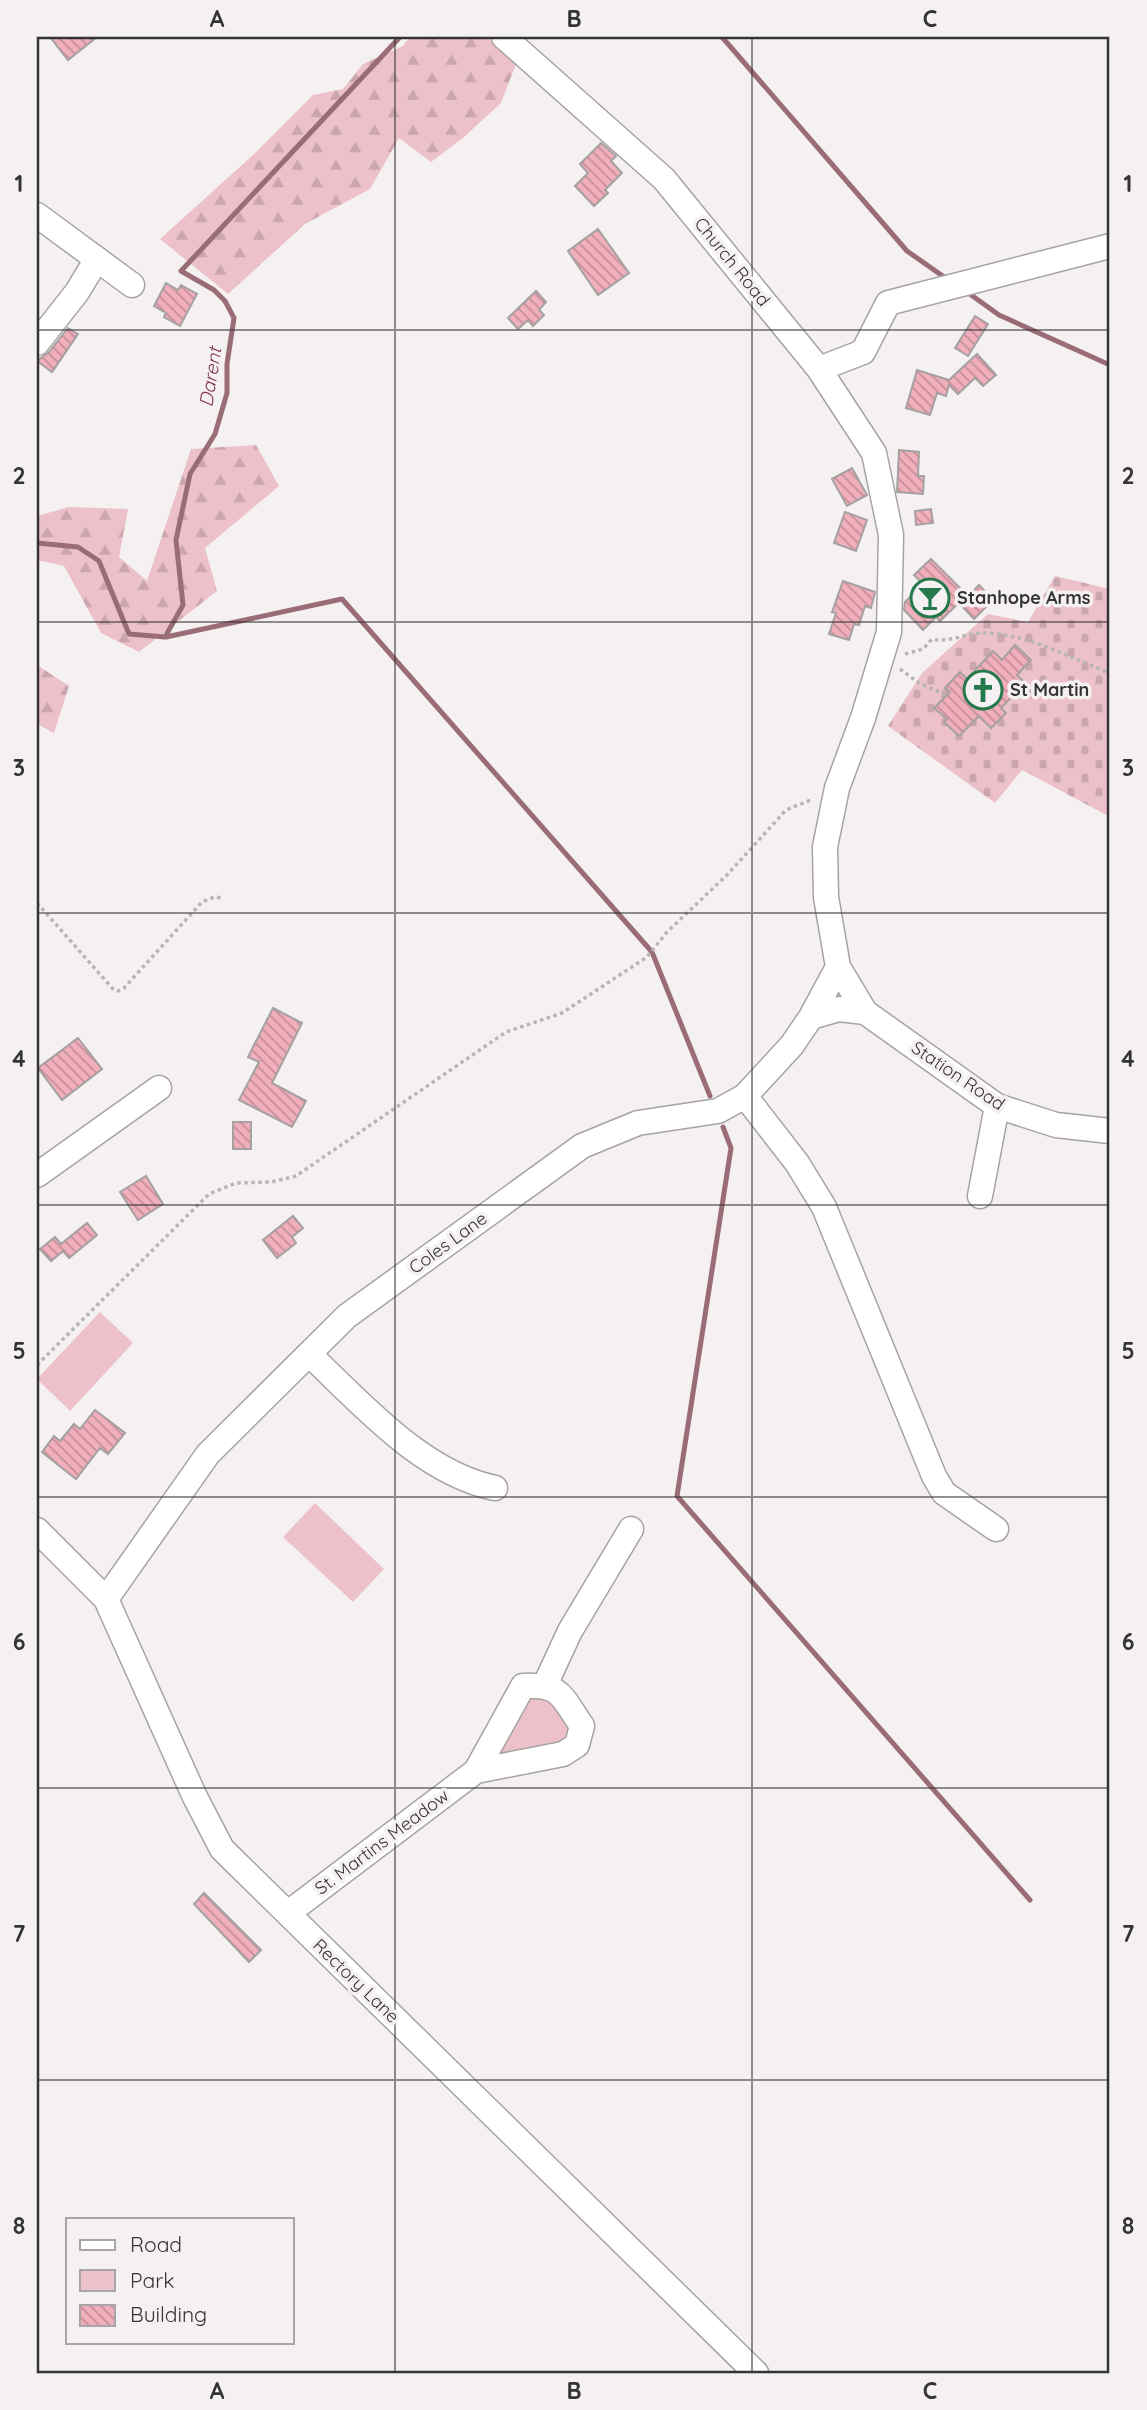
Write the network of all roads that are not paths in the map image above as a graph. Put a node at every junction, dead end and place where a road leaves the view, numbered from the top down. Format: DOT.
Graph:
graph roads {
  1 [pos="504,37"];
  2 [pos="37,215"];
  3 [pos="1110,246"];
  4 [pos="97,260"];
  5 [pos="132,285"];
  6 [pos="37,343"];
  7 [pos="819,369"];
  8 [pos="838,967"];
  9 [pos="865,1012"];
  10 [pos="811,1017"];
  11 [pos="159,1088"];
  12 [pos="745,1096"];
  13 [pos="997,1106"];
  14 [pos="1110,1131"];
  15 [pos="37,1175"];
  16 [pos="980,1196"];
  17 [pos="310,1355"];
  18 [pos="495,1488"];
  19 [pos="631,1529"];
  20 [pos="996,1529"];
  21 [pos="37,1530"];
  22 [pos="106,1600"];
  23 [pos="545,1685"];
  24 [pos="476,1771"];
  25 [pos="288,1913"];
  26 [pos="757,2373"];
  1 -- 7 [label="street, Church Road"];
  2 -- 4 [label="street"];
  3 -- 7 [label="street"];
  4 -- 5 [label="street"];
  4 -- 6 [label="street"];
  7 -- 8 [label="street, Church Road"];
  8 -- 9 [label="street, Station Road"];
  8 -- 10 [label="street, Coles Lane"];
  9 -- 10 [label="street"];
  9 -- 13 [label="street, Station Road"];
  10 -- 12 [label="street, Coles Lane"];
  11 -- 15 [label="street"];
  12 -- 17 [label="street, Coles Lane"];
  12 -- 20 [label="street"];
  13 -- 14 [label="street, Station Road"];
  13 -- 16 [label="street"];
  17 -- 18 [label="street"];
  17 -- 22 [label="street, Coles Lane"];
  19 -- 23 [label="street"];
  21 -- 22 [label="street, Rectory Lane"];
  22 -- 25 [label="street, Rectory Lane"];
  23 -- 24 [label="street, St. Martins Meadow"];
  23 -- 24 [label="street, St. Martins Meadow"];
  24 -- 25 [label="street, St. Martins Meadow"];
  25 -- 26 [label="street, Rectory Lane"];
}
